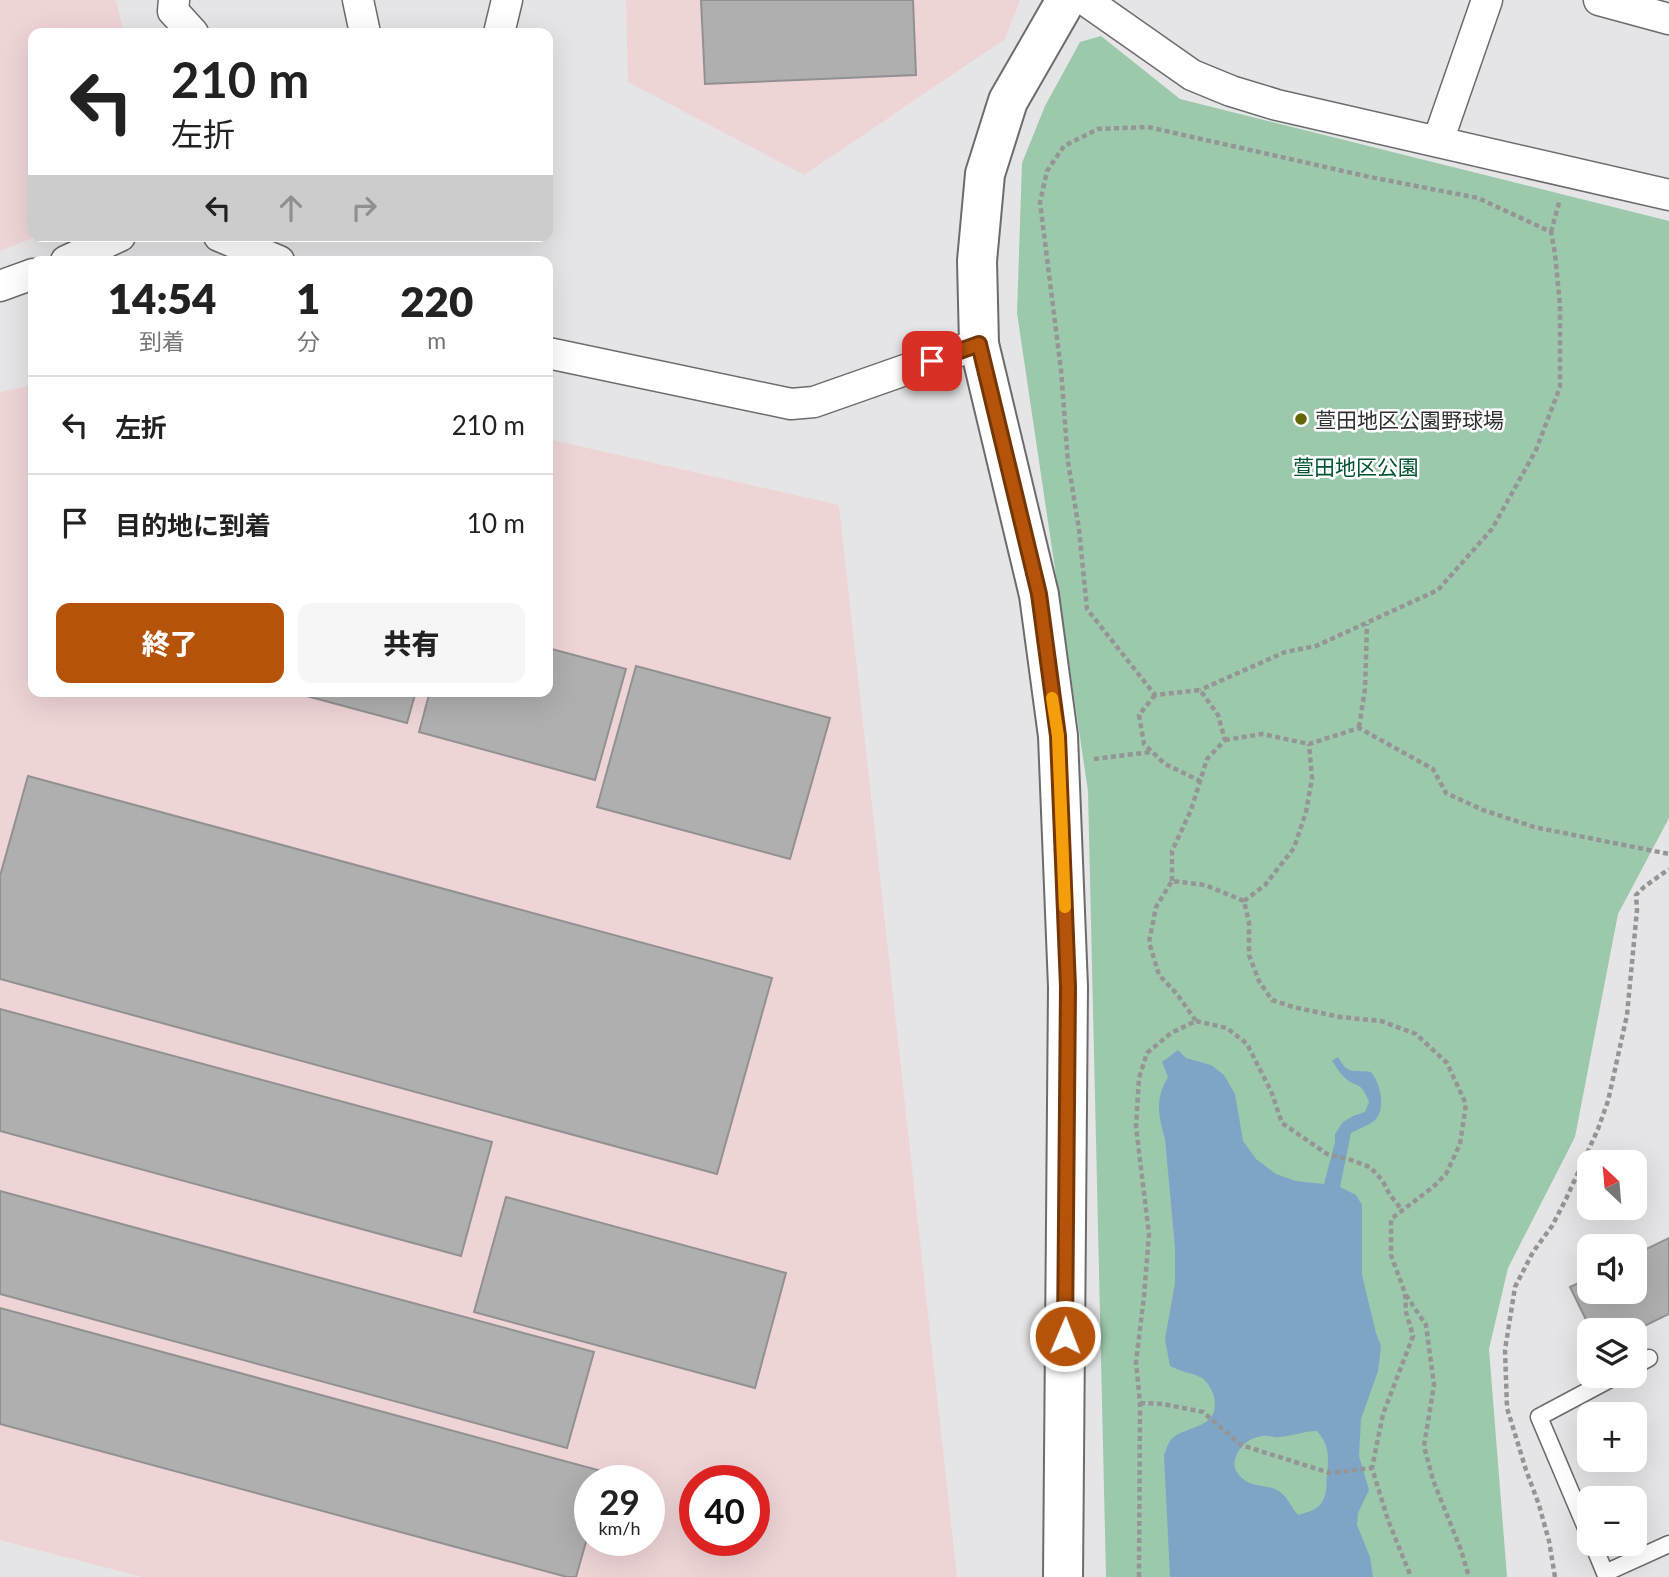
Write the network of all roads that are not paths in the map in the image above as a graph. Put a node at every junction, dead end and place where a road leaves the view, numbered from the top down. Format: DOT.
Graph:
graph roads {
  1 [pos="174,0"];
  2 [pos="358,0"];
  3 [pos="507,0"];
  4 [pos="1066,0"];
  5 [pos="1085,0"];
  6 [pos="1487,0"];
  7 [pos="1599,0"];
  8 [pos="1669,19"];
  9 [pos="188,28"];
  10 [pos="364,28"];
  11 [pos="500,28"];
  12 [pos="1438,141"];
  13 [pos="1669,195"];
  14 [pos="107,242"];
  15 [pos="233,242"];
  16 [pos="77,256"];
  17 [pos="267,256"];
  18 [pos="28,276"];
  19 [pos="0,285"];
  20 [pos="979,344"];
  21 [pos="553,354"];
  22 [pos="1593,1388"];
  23 [pos="1577,1507"];
  24 [pos="1669,1544"];
  25 [pos="1647,1554"];
  26 [pos="1597,1556"];
  27 [pos="1643,1556"];
  28 [pos="1063,1577"];
  1 -- 9 [label="street"];
  2 -- 10 [label="street"];
  3 -- 11 [label="street"];
  4 -- 20 [label="street"];
  5 -- 12 [label="street"];
  6 -- 12 [label="street"];
  7 -- 8 [label="street"];
  12 -- 13 [label="street"];
  14 -- 16 [label="street"];
  15 -- 17 [label="street"];
  18 -- 19 [label="street"];
  20 -- 21 [label="street"];
  20 -- 28 [label="street"];
  22 -- 23 [label="lane"];
  24 -- 25 [label="lane"];
  26 -- 27 [label="lane"];
}
